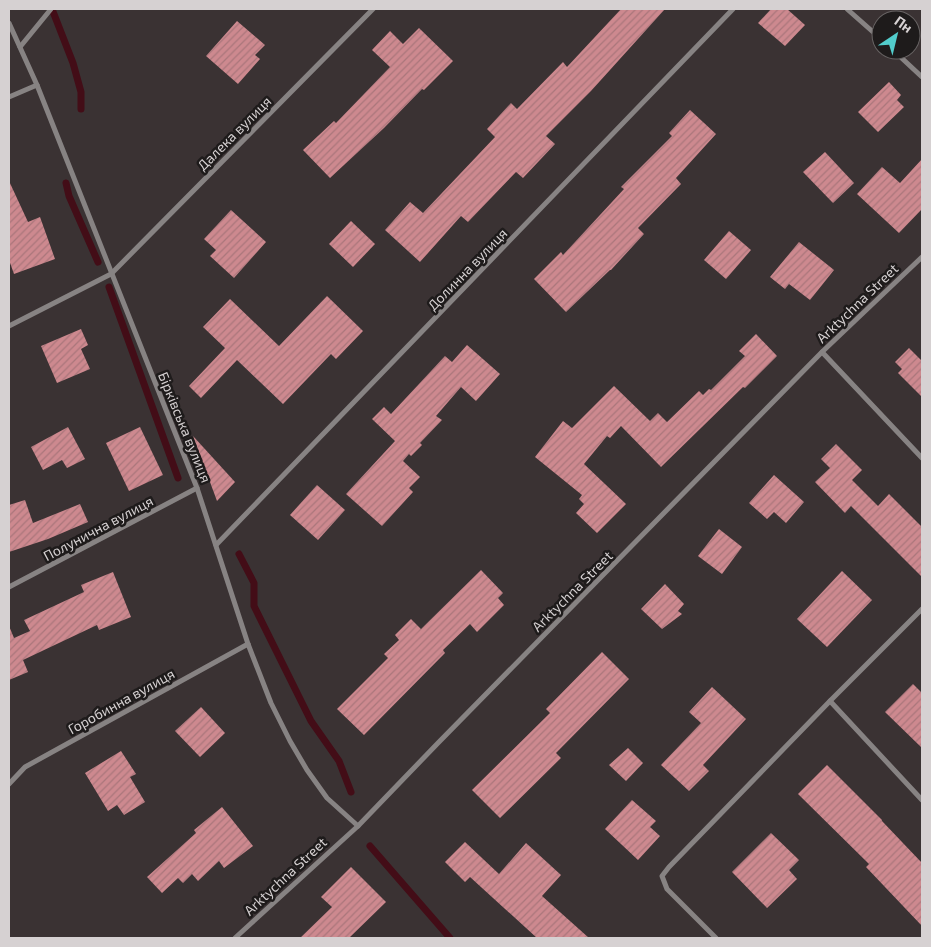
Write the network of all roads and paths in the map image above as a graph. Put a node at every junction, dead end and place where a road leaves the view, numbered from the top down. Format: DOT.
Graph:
graph roads {
  1 [pos="52,9"];
  2 [pos="373,9"];
  3 [pos="733,9"];
  4 [pos="847,9"];
  5 [pos="9,23"];
  6 [pos="871,30"];
  7 [pos="20,47"];
  8 [pos="904,60"];
  9 [pos="922,77"];
  10 [pos="37,85"];
  11 [pos="9,97"];
  12 [pos="922,257"];
  13 [pos="111,274"];
  14 [pos="9,326"];
  15 [pos="822,352"];
  16 [pos="922,458"];
  17 [pos="197,488"];
  18 [pos="216,545"];
  19 [pos="9,587"];
  20 [pos="922,610"];
  21 [pos="248,644"];
  22 [pos="830,701"];
  23 [pos="9,784"];
  24 [pos="922,800"];
  25 [pos="358,826"];
  26 [pos="235,938"];
  27 [pos="716,938"];
  1 -- 7 [label="street"];
  2 -- 13 [label="street, Далека вулиця"];
  3 -- 18 [label="street, Долинна вулиця"];
  4 -- 6 [label="street"];
  5 -- 7 [label="street, Бірківська вулиця"];
  7 -- 10 [label="street, Бірківська вулиця"];
  8 -- 9 [label="street"];
  10 -- 11 [label="street"];
  10 -- 13 [label="street, Бірківська вулиця"];
  12 -- 15 [label="street, Arktychna Street"];
  13 -- 14 [label="street, Далека вулиця"];
  13 -- 17 [label="street, Бірківська вулиця"];
  15 -- 16 [label="street"];
  15 -- 25 [label="street, Arktychna Street"];
  17 -- 18 [label="street, Бірківська вулиця"];
  17 -- 19 [label="street, Полунична вулиця"];
  18 -- 21 [label="street, Бірківська вулиця"];
  20 -- 22 [label="street"];
  21 -- 23 [label="street, Горобинна вулиця"];
  21 -- 25 [label="street, Бірківська вулиця"];
  22 -- 24 [label="street"];
  22 -- 27 [label="street"];
  25 -- 26 [label="street, Arktychna Street"];
}
